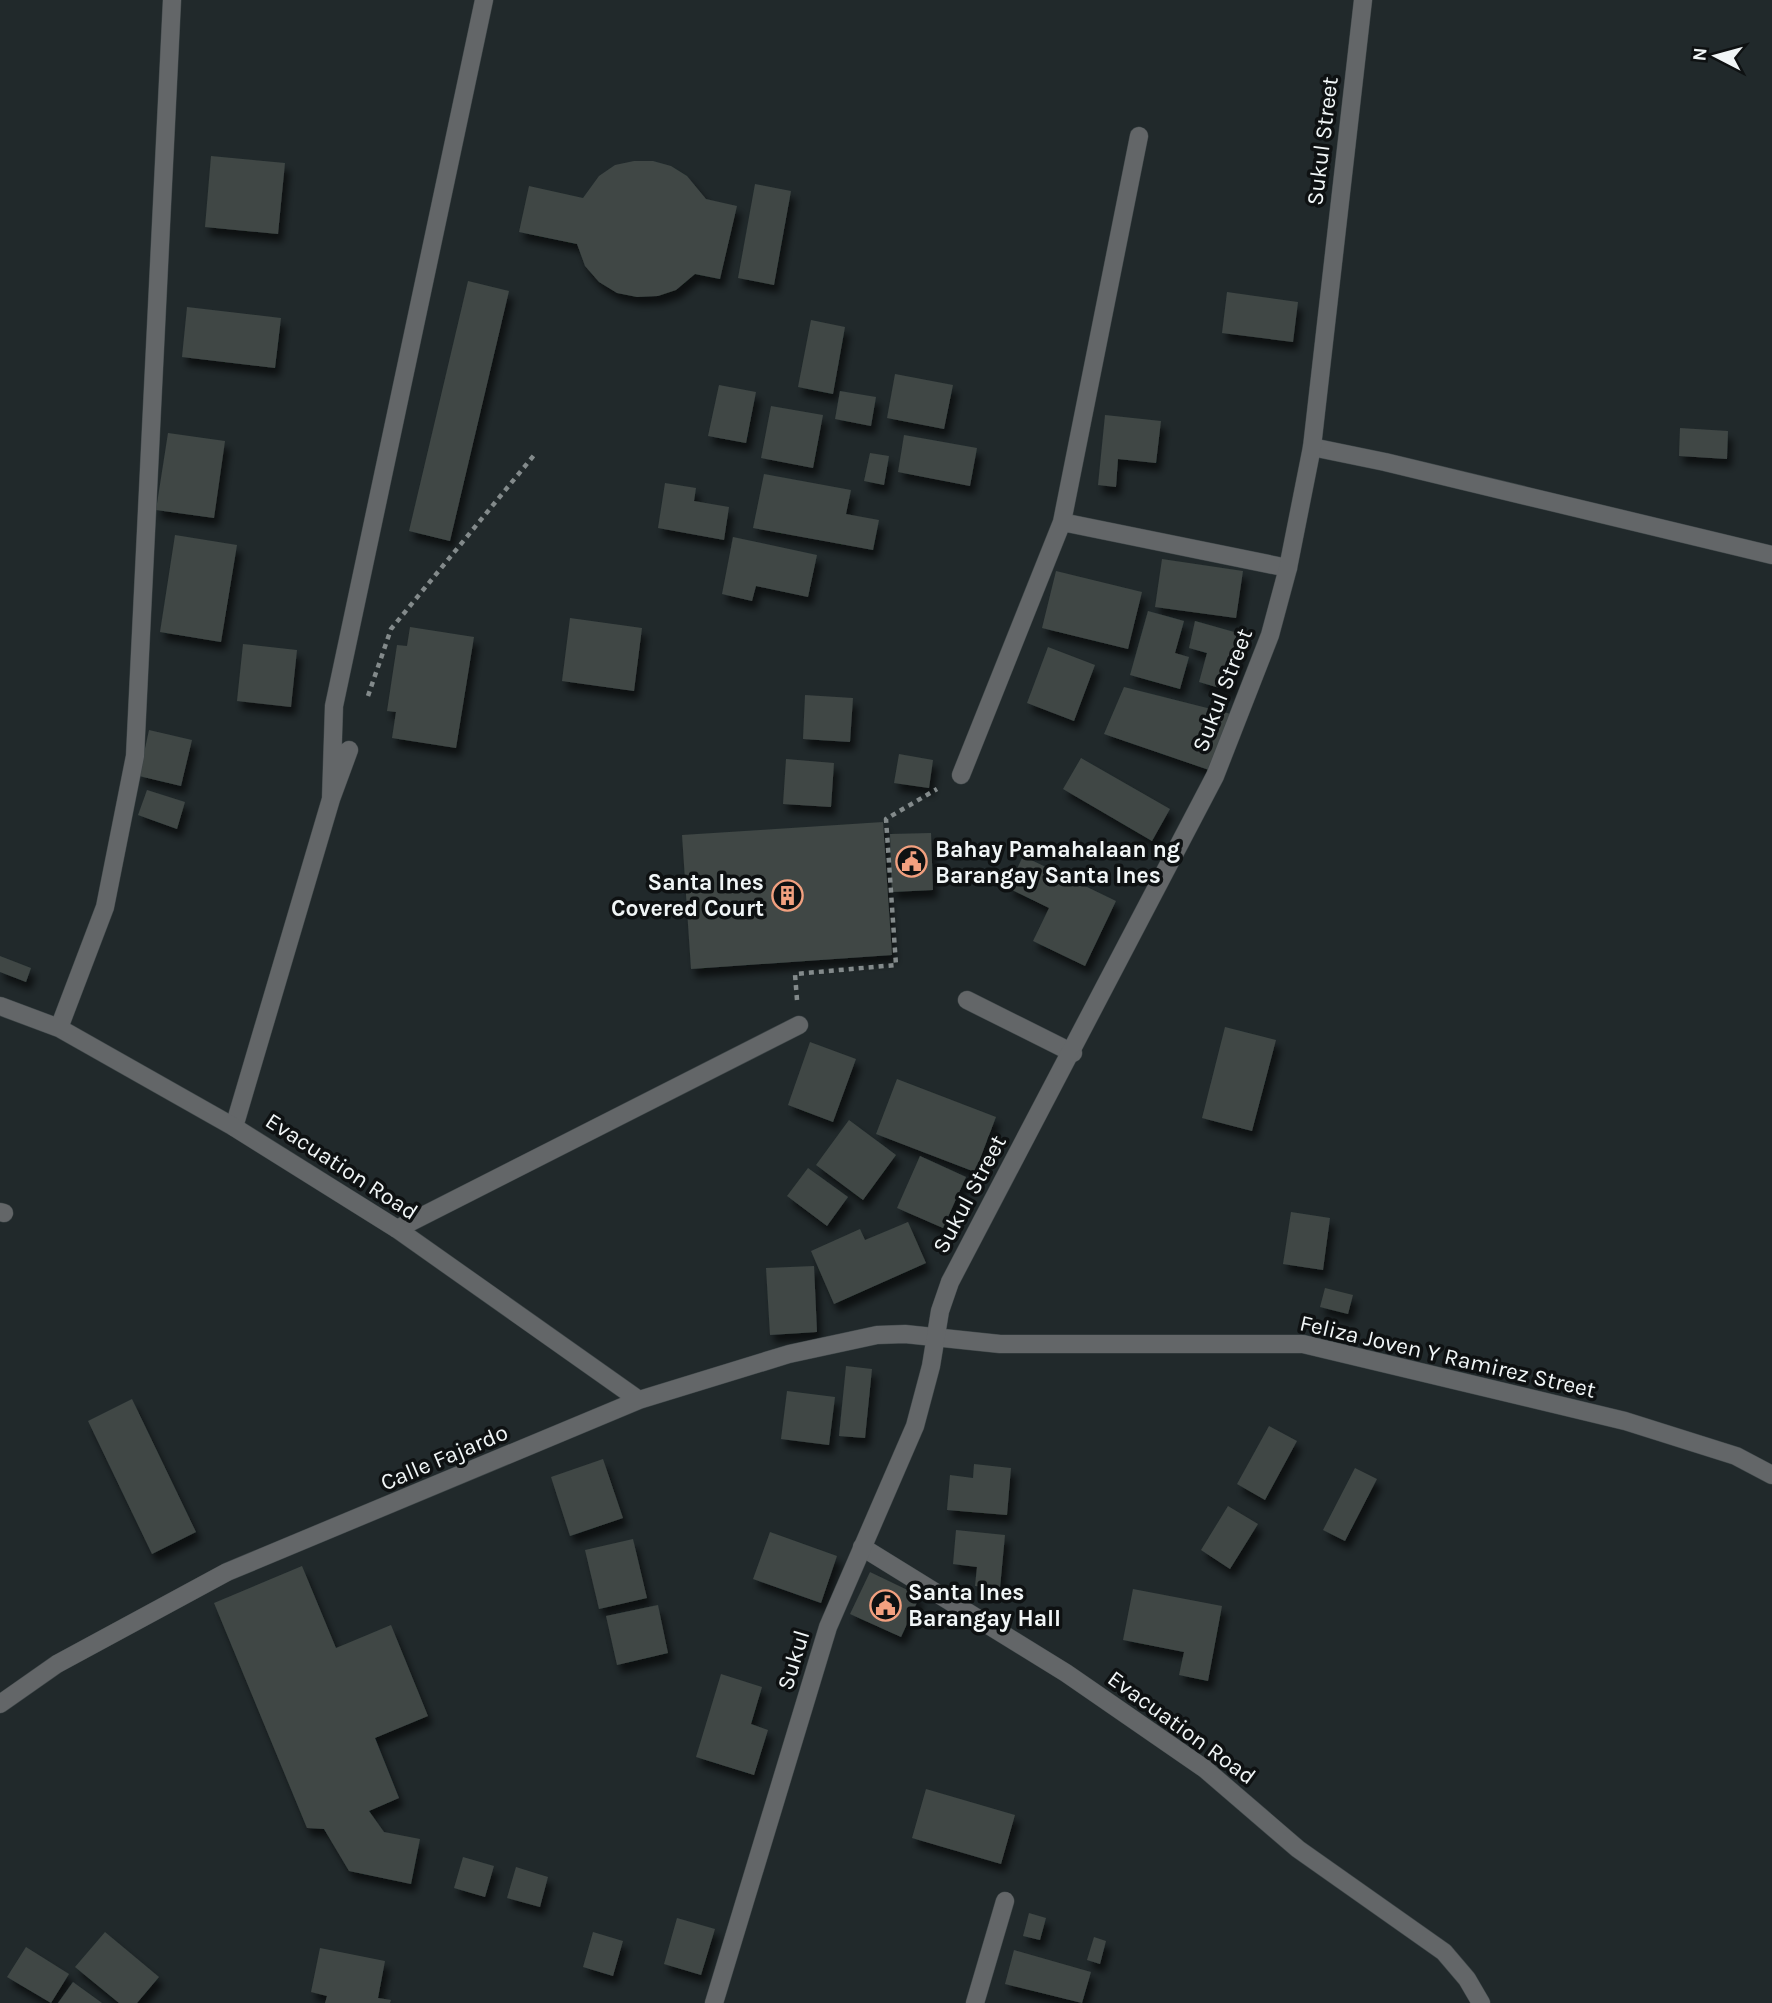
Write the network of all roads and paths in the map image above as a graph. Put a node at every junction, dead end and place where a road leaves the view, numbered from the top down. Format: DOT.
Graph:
graph roads {
  1 [pos="172,0"];
  2 [pos="484,0"];
  3 [pos="1363,0"];
  4 [pos="1139,136"];
  5 [pos="1312,447"];
  6 [pos="535,454"];
  7 [pos="1062,522"];
  8 [pos="1772,555"];
  9 [pos="1288,568"];
  10 [pos="366,702"];
  11 [pos="349,750"];
  12 [pos="961,775"];
  13 [pos="331,799"];
  14 [pos="967,1000"];
  15 [pos="0,1006"];
  16 [pos="799,1025"];
  17 [pos="59,1028"];
  18 [pos="1073,1053"];
  19 [pos="234,1127"];
  20 [pos="397,1229"];
  21 [pos="935,1338"];
  22 [pos="639,1401"];
  23 [pos="1772,1475"];
  24 [pos="862,1547"];
  25 [pos="0,1704"];
  26 [pos="1004,1901"];
  27 [pos="714,2003"];
  28 [pos="975,2003"];
  29 [pos="1481,2003"];
  1 -- 17 [label="street"];
  2 -- 13 [label="street"];
  3 -- 5 [label="street, Sukul Street"];
  4 -- 7 [label="street"];
  5 -- 8 [label="street"];
  5 -- 9 [label="street, Sukul Street"];
  6 -- 10 [label="path"];
  7 -- 9 [label="street"];
  7 -- 12 [label="street"];
  9 -- 18 [label="street, Sukul Street"];
  11 -- 13 [label="street"];
  12 -- 16 [label="path"];
  13 -- 19 [label="street"];
  14 -- 18 [label="street"];
  15 -- 17 [label="street, Evacuation Road"];
  16 -- 20 [label="street"];
  17 -- 19 [label="street, Evacuation Road"];
  18 -- 21 [label="street, Sukul Street"];
  19 -- 20 [label="street, Evacuation Road"];
  20 -- 22 [label="street, Evacuation Road"];
  21 -- 22 [label="street, Calle Fajardo"];
  21 -- 23 [label="street, Feliza Joven Y Ramirez Street"];
  21 -- 24 [label="street, Sukul"];
  22 -- 25 [label="street, Calle Fajardo"];
  24 -- 27 [label="street, Sukul"];
  24 -- 29 [label="street, Evacuation Road"];
  26 -- 28 [label="street"];
}
